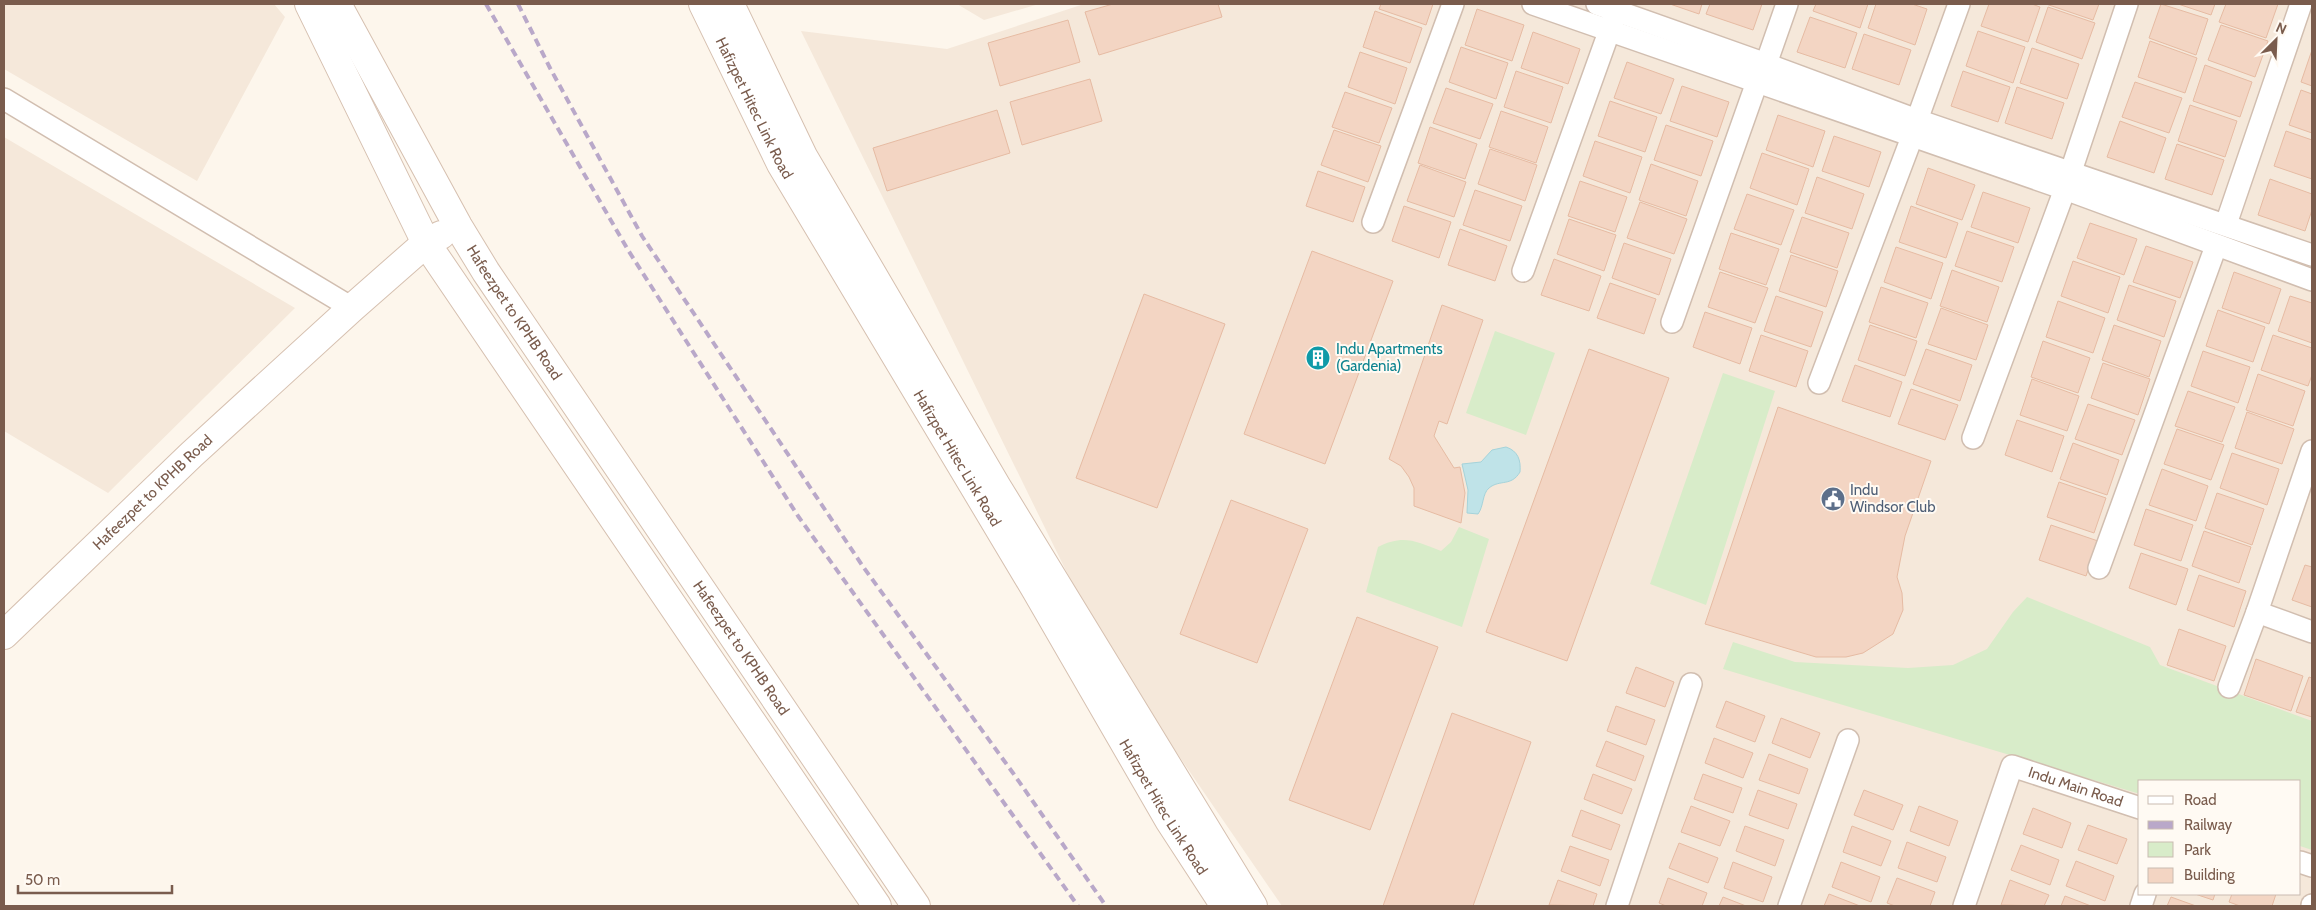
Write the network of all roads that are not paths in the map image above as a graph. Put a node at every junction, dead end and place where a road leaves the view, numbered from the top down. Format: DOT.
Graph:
graph roads {
  1 [pos="309,4"];
  2 [pos="337,4"];
  3 [pos="703,4"];
  4 [pos="730,4"];
  5 [pos="1453,4"];
  6 [pos="1533,4"];
  7 [pos="1787,4"];
  8 [pos="1959,4"];
  9 [pos="2127,4"];
  10 [pos="2301,4"];
  11 [pos="1611,6"];
  12 [pos="1610,31"];
  13 [pos="1762,73"];
  14 [pos="4,100"];
  15 [pos="1915,129"];
  16 [pos="2068,181"];
  17 [pos="1373,222"];
  18 [pos="2226,224"];
  19 [pos="458,226"];
  20 [pos="426,242"];
  21 [pos="2216,246"];
  22 [pos="2312,255"];
  23 [pos="1523,271"];
  24 [pos="2312,280"];
  25 [pos="352,308"];
  26 [pos="1672,322"];
  27 [pos="1819,383"];
  28 [pos="1973,438"];
  29 [pos="2312,450"];
  30 [pos="2099,568"];
  31 [pos="2257,612"];
  32 [pos="2312,632"];
  33 [pos="4,636"];
  34 [pos="1691,684"];
  35 [pos="2229,686"];
  36 [pos="1848,740"];
  37 [pos="2138,807"];
  38 [pos="877,906"];
  39 [pos="916,906"];
  40 [pos="1225,906"];
  41 [pos="1253,906"];
  42 [pos="1617,906"];
  43 [pos="1789,906"];
  44 [pos="1964,906"];
  1 -- 20 [label="main road"];
  2 -- 19 [label="main road"];
  3 -- 40 [label="main road, Hafizpet Hitec Link Road"];
  4 -- 41 [label="main road"];
  5 -- 17 [label="street"];
  6 -- 12 [label="street"];
  7 -- 13 [label="street"];
  8 -- 15 [label="street"];
  9 -- 16 [label="street"];
  10 -- 18 [label="street"];
  11 -- 12 [label="street"];
  11 -- 13 [label="street"];
  12 -- 13 [label="street"];
  12 -- 23 [label="street"];
  13 -- 15 [label="street"];
  13 -- 26 [label="street"];
  14 -- 25 [label="street"];
  15 -- 16 [label="street"];
  15 -- 27 [label="street"];
  16 -- 18 [label="street"];
  16 -- 21 [label="street"];
  16 -- 28 [label="street"];
  18 -- 22 [label="street"];
  19 -- 20 [label="main road, Hafeezpet to KPHB Road"];
  19 -- 39 [label="main road, Hafeezpet to KPHB Road"];
  20 -- 25 [label="main road, Hafeezpet to KPHB Road"];
  20 -- 38 [label="main road"];
  21 -- 24 [label="street"];
  21 -- 30 [label="street"];
  25 -- 33 [label="main road, Hafeezpet to KPHB Road"];
  29 -- 31 [label="street"];
  31 -- 32 [label="street"];
  31 -- 35 [label="street"];
  34 -- 42 [label="street"];
  36 -- 43 [label="street"];
  37 -- 44 [label="street, Indu Main Road"];
}
